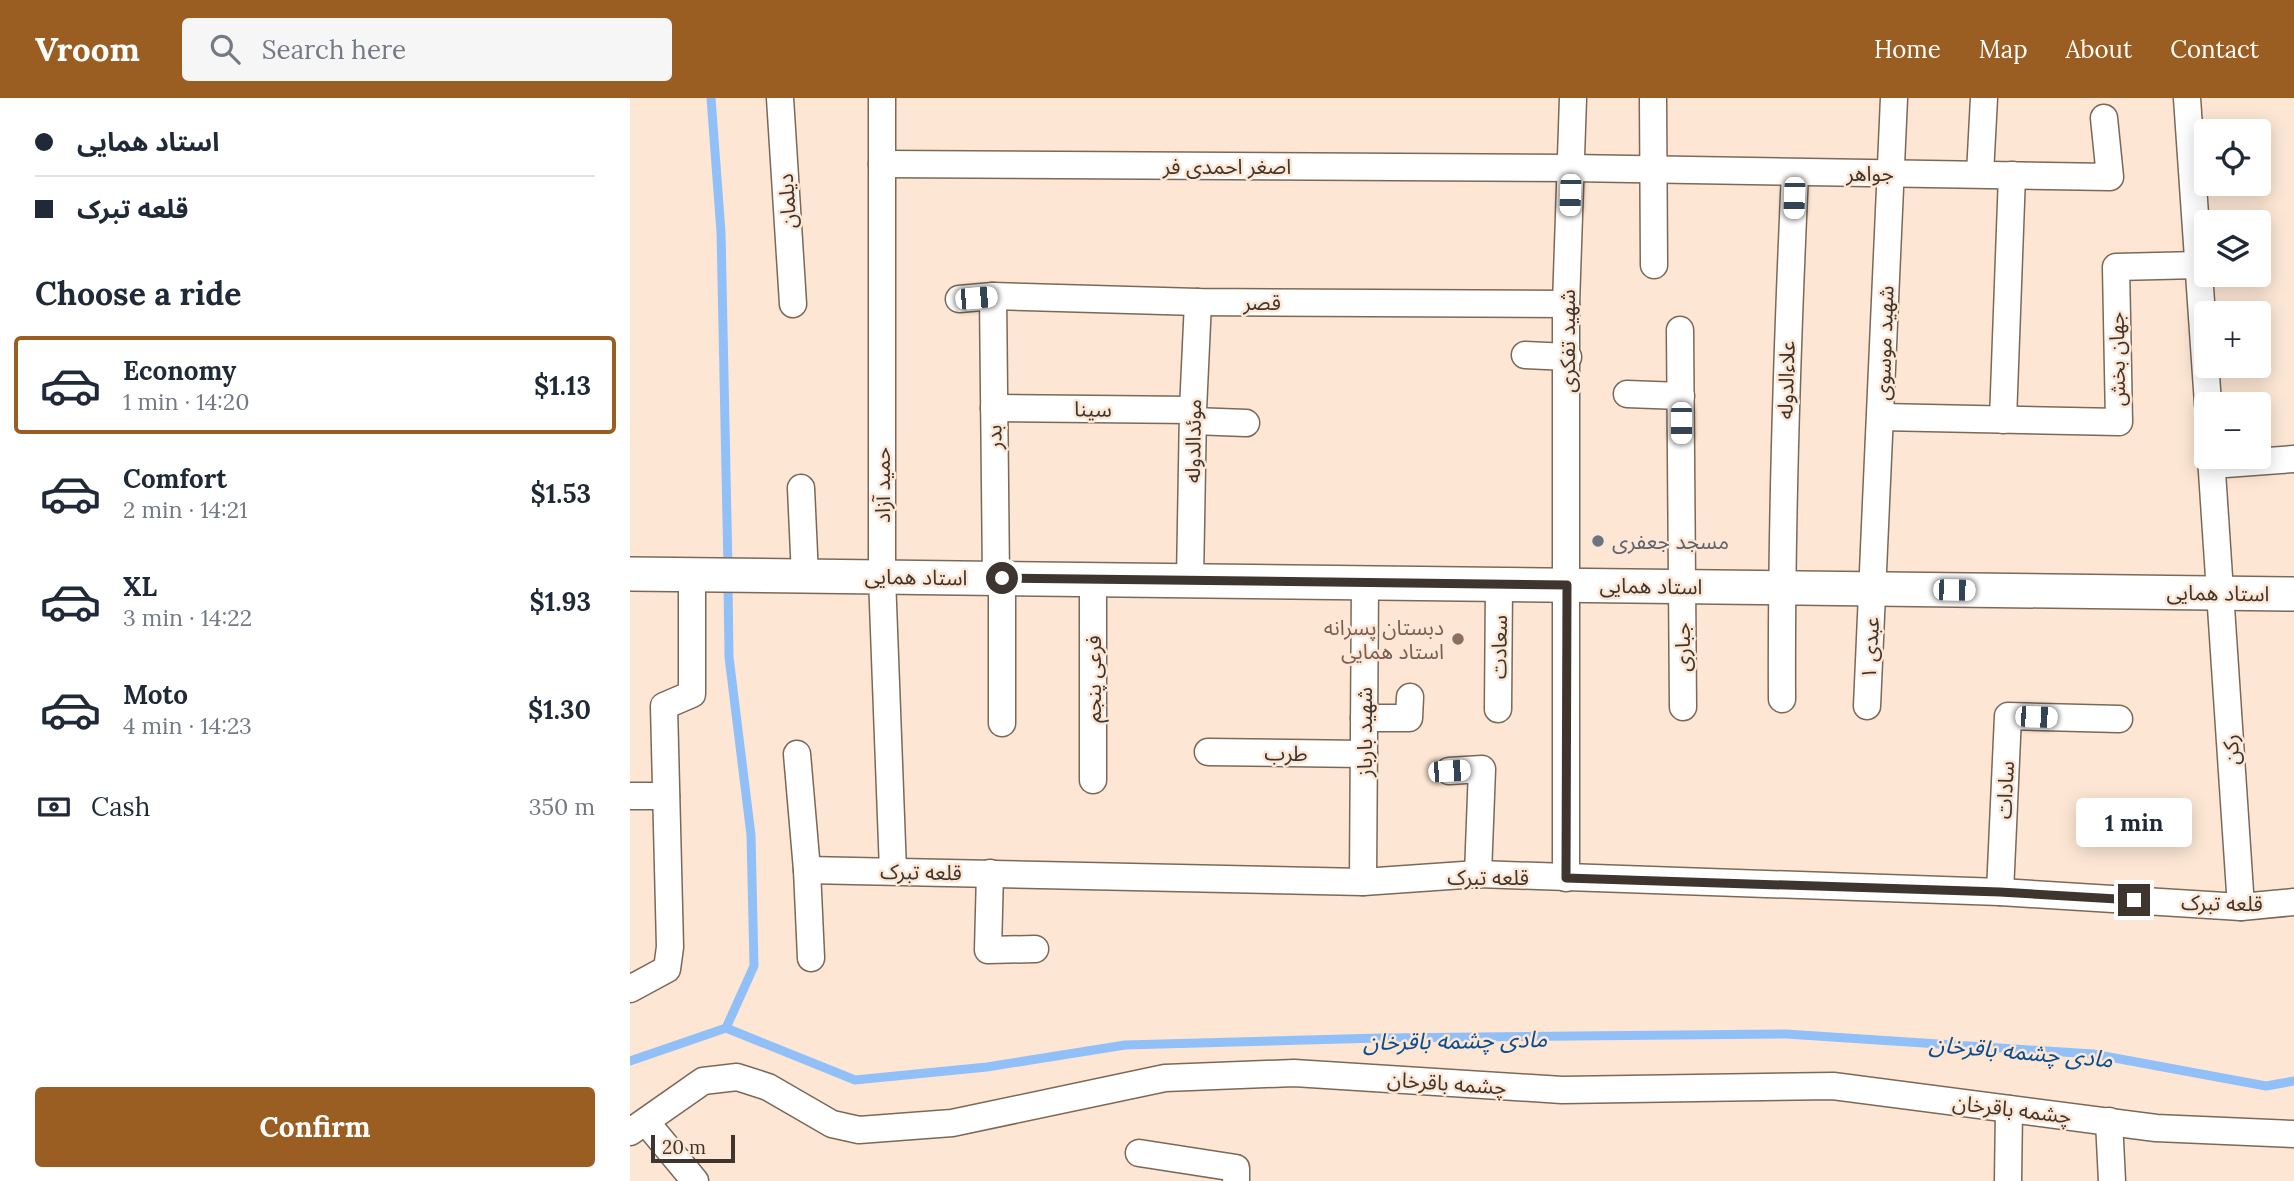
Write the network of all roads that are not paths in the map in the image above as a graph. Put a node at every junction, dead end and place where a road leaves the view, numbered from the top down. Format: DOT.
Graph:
graph roads {
  1 [pos="780,98"];
  2 [pos="882,98"];
  3 [pos="1573,98"];
  4 [pos="1653,98"];
  5 [pos="1894,98"];
  6 [pos="1984,98"];
  7 [pos="2188,98"];
  8 [pos="2104,118"];
  9 [pos="883,164"];
  10 [pos="1571,168"];
  11 [pos="1653,170"];
  12 [pos="1795,173"];
  13 [pos="1891,173"];
  14 [pos="1980,174"];
  15 [pos="2012,175"];
  16 [pos="2195,210"];
  17 [pos="1654,265"];
  18 [pos="2194,265"];
  19 [pos="2200,287"];
  20 [pos="993,296"];
  21 [pos="959,299"];
  22 [pos="1198,302"];
  23 [pos="793,304"];
  24 [pos="1566,304"];
  25 [pos="1680,330"];
  26 [pos="1525,355"];
  27 [pos="1568,358"];
  28 [pos="2207,392"];
  29 [pos="1627,394"];
  30 [pos="1681,396"];
  31 [pos="994,408"];
  32 [pos="1193,416"];
  33 [pos="1881,417"];
  34 [pos="2003,420"];
  35 [pos="1246,422"];
  36 [pos="2294,459"];
  37 [pos="2271,460"];
  38 [pos="2212,469"];
  39 [pos="801,488"];
  40 [pos="692,574"];
  41 [pos="630,575"];
  42 [pos="795,575"];
  43 [pos="882,577"];
  44 [pos="999,578"];
  45 [pos="1093,579"];
  46 [pos="1190,580"];
  47 [pos="1365,583"];
  48 [pos="1499,584"];
  49 [pos="1567,585"];
  50 [pos="1682,586"];
  51 [pos="1782,587"];
  52 [pos="1874,589"];
  53 [pos="2220,593"];
  54 [pos="2294,594"];
  55 [pos="1409,697"];
  56 [pos="1782,699"];
  57 [pos="1867,706"];
  58 [pos="1682,707"];
  59 [pos="1498,709"];
  60 [pos="1364,718"];
  61 [pos="2119,719"];
  62 [pos="1002,723"];
  63 [pos="1208,752"];
  64 [pos="797,754"];
  65 [pos="1364,754"];
  66 [pos="1449,771"];
  67 [pos="1093,780"];
  68 [pos="630,796"];
  69 [pos="666,796"];
  70 [pos="807,870"];
  71 [pos="893,871"];
  72 [pos="990,873"];
  73 [pos="1478,874"];
  74 [pos="1566,878"];
  75 [pos="1363,882"];
  76 [pos="2000,892"];
  77 [pos="2294,902"];
  78 [pos="2241,907"];
  79 [pos="1035,949"];
  80 [pos="811,958"];
  81 [pos="630,989"];
  82 [pos="2009,1109"];
  83 [pos="2109,1121"];
  84 [pos="638,1127"];
  85 [pos="2294,1134"];
  86 [pos="1139,1153"];
  87 [pos="695,1181"];
  88 [pos="1236,1181"];
  89 [pos="2008,1181"];
  90 [pos="2112,1181"];
  1 -- 23 [label="street, دیلمان"];
  2 -- 9 [label="street, حمید آزاد"];
  3 -- 10 [label="street, شهید تفکری"];
  4 -- 11 [label="street"];
  5 -- 13 [label="street, شهید موسوی"];
  6 -- 14 [label="street"];
  7 -- 16 [label="street"];
  8 -- 15 [label="street, جواهر"];
  9 -- 10 [label="street, اصغر احمدی فر"];
  9 -- 43 [label="street, حمید آزاد"];
  10 -- 11 [label="street, جواهر"];
  10 -- 24 [label="street, شهید تفکری"];
  11 -- 12 [label="street, جواهر"];
  11 -- 17 [label="street"];
  12 -- 13 [label="street, جواهر"];
  12 -- 51 [label="street, علاءالدوله"];
  13 -- 14 [label="street, جواهر"];
  13 -- 33 [label="street, شهید موسوی"];
  14 -- 15 [label="street, جواهر"];
  15 -- 34 [label="street"];
  18 -- 34 [label="street, جهان بخش"];
  19 -- 28 [label="street"];
  20 -- 21 [label="street, قصر"];
  20 -- 22 [label="street, قصر"];
  20 -- 31 [label="street, بدر"];
  22 -- 24 [label="street, قصر"];
  22 -- 32 [label="street, موئدالدوله"];
  24 -- 27 [label="street, شهید تفکری"];
  25 -- 30 [label="street, جباری"];
  26 -- 27 [label="street"];
  27 -- 49 [label="street, شهید تفکری"];
  29 -- 30 [label="street"];
  30 -- 50 [label="street, جباری"];
  31 -- 32 [label="street, سینا"];
  31 -- 44 [label="street, بدر"];
  32 -- 35 [label="street, سینا"];
  32 -- 46 [label="street, موئدالدوله"];
  33 -- 34 [label="street, جهان بخش"];
  33 -- 52 [label="street, شهید موسوی"];
  36 -- 37 [label="street"];
  38 -- 53 [label="street, رکن"];
  39 -- 42 [label="street"];
  40 -- 41 [label="street, استاد همایی"];
  40 -- 42 [label="street, استاد همایی"];
  40 -- 69 [label="street"];
  42 -- 43 [label="street, استاد همایی"];
  43 -- 44 [label="street, استاد همایی"];
  43 -- 71 [label="street, حمید آزاد"];
  44 -- 45 [label="street, استاد همایی"];
  44 -- 62 [label="street, بدر"];
  45 -- 46 [label="street, استاد همایی"];
  45 -- 67 [label="street, فرعی پنجم"];
  46 -- 47 [label="street, استاد همایی"];
  47 -- 48 [label="street, استاد همایی"];
  47 -- 60 [label="street, شهید بارباز"];
  48 -- 49 [label="street, استاد همایی"];
  48 -- 59 [label="street, سعادت"];
  49 -- 50 [label="street, استاد همایی"];
  49 -- 74 [label="street, شهید تفکری"];
  50 -- 51 [label="street, استاد همایی"];
  50 -- 58 [label="street, جباری"];
  51 -- 52 [label="street, استاد همایی"];
  51 -- 56 [label="street, علاءالدوله"];
  52 -- 53 [label="street, استاد همایی"];
  52 -- 57 [label="street, عبدی ۱"];
  53 -- 54 [label="street, استاد همایی"];
  53 -- 78 [label="street, رکن"];
  55 -- 60 [label="street"];
  60 -- 65 [label="street, شهید بارباز"];
  61 -- 76 [label="street, سادات"];
  63 -- 65 [label="street, طرب"];
  64 -- 70 [label="street"];
  65 -- 75 [label="street, شهید بارباز"];
  66 -- 73 [label="street"];
  68 -- 69 [label="street"];
  69 -- 81 [label="street"];
  70 -- 71 [label="street, قلعه تبرک"];
  70 -- 80 [label="street"];
  71 -- 72 [label="street, قلعه تبرک"];
  72 -- 75 [label="street, قلعه تبرک"];
  72 -- 79 [label="street"];
  73 -- 74 [label="street, قلعه تبرک"];
  73 -- 75 [label="street, قلعه تبرک"];
  74 -- 76 [label="street, قلعه تبرک"];
  76 -- 78 [label="street, قلعه تبرک"];
  77 -- 78 [label="street, قلعه تبرک"];
  82 -- 83 [label="street, چشمه باقرخان"];
  82 -- 84 [label="street, چشمه باقرخان"];
  82 -- 89 [label="street"];
  83 -- 85 [label="street, چشمه باقرخان"];
  83 -- 90 [label="street"];
  84 -- 87 [label="street"];
  86 -- 88 [label="street"];
}
